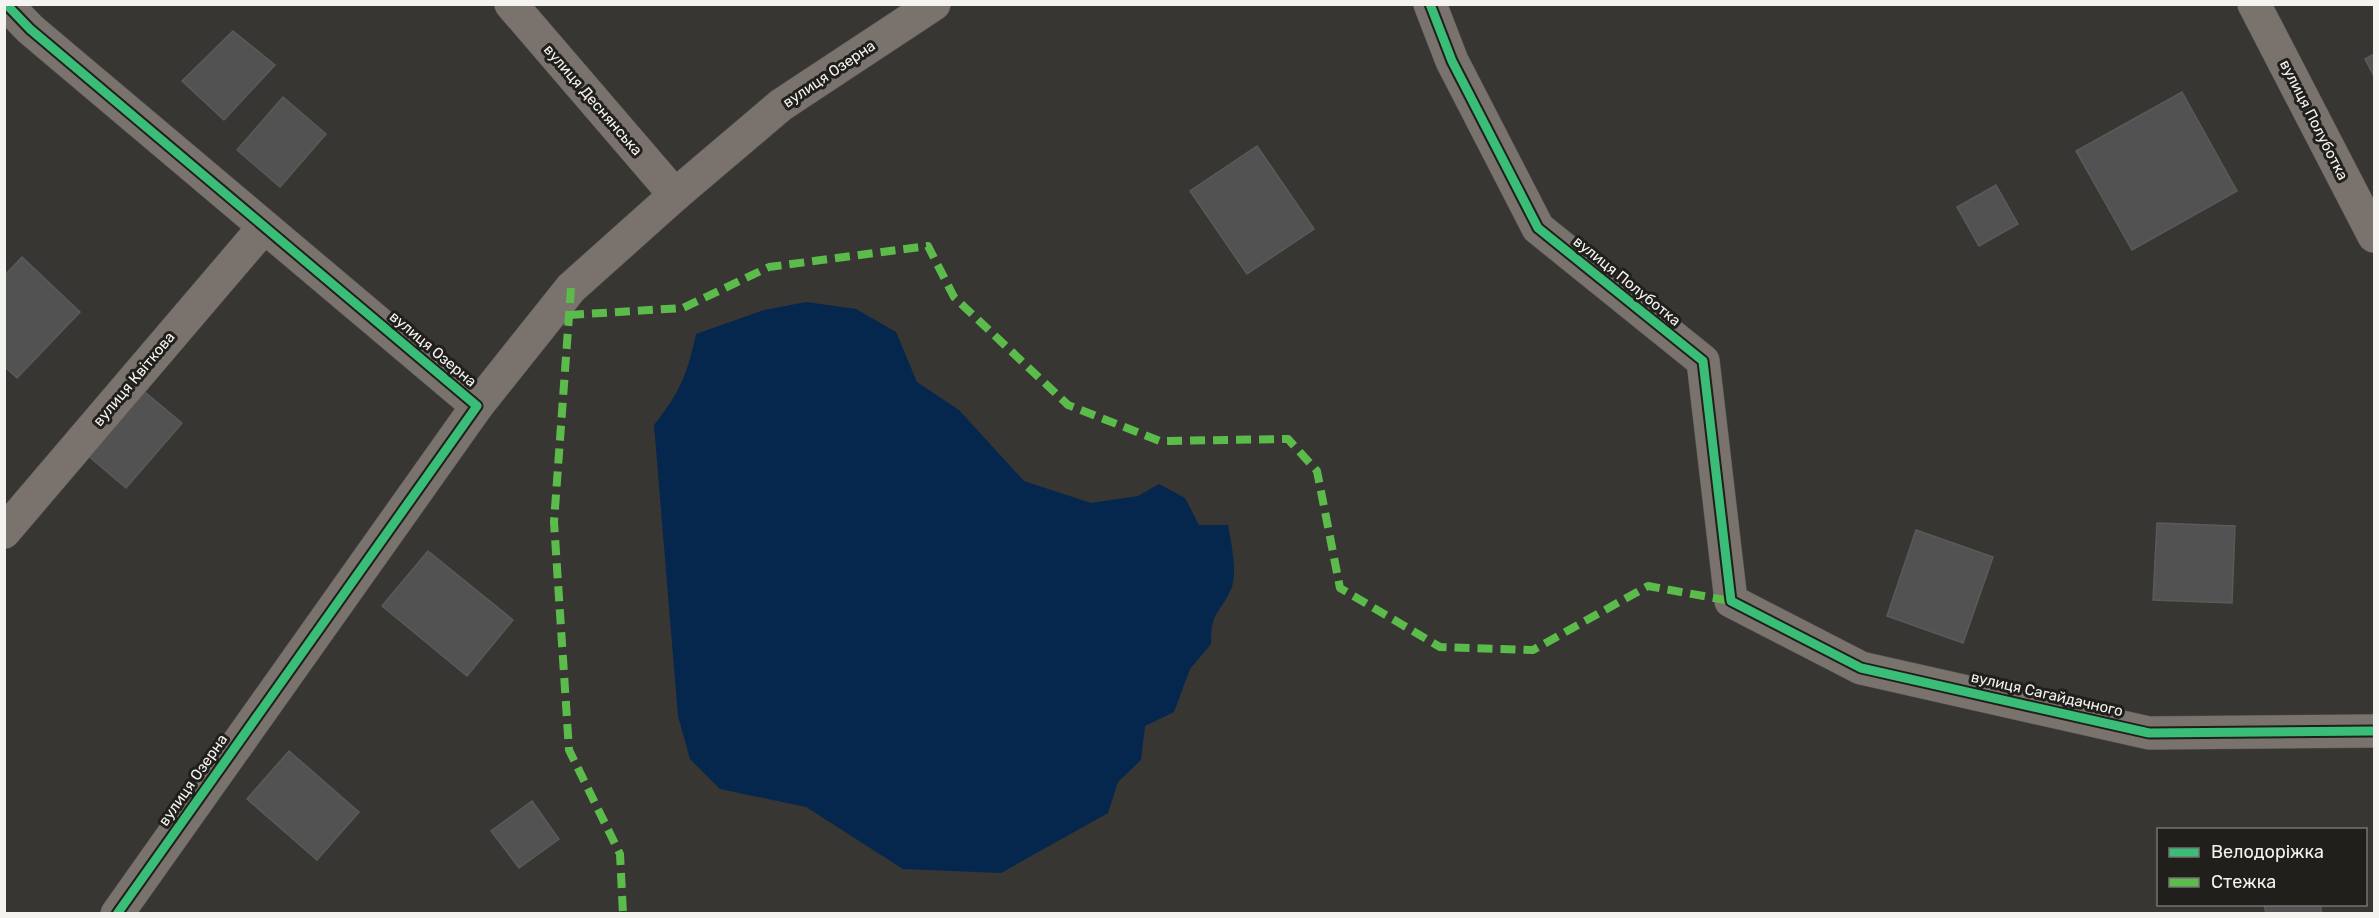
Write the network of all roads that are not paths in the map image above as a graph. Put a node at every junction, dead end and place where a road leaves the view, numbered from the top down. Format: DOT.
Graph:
graph roads {
  1 [pos="6,4"];
  2 [pos="511,4"];
  3 [pos="934,4"];
  4 [pos="1430,4"];
  5 [pos="2254,4"];
  6 [pos="675,195"];
  7 [pos="264,227"];
  8 [pos="2374,236"];
  9 [pos="477,406"];
  10 [pos="4,532"];
  11 [pos="1731,602"];
  12 [pos="2374,731"];
  13 [pos="117,914"];
  1 -- 7 [label="street, вулиця Озерна"];
  2 -- 6 [label="street, вулиця Деснянська"];
  3 -- 6 [label="street, вулиця Озерна"];
  4 -- 11 [label="street, вулиця Полуботка"];
  5 -- 8 [label="street, вулиця Полуботка"];
  6 -- 9 [label="street, вулиця Озерна"];
  7 -- 9 [label="street, вулиця Озерна"];
  7 -- 10 [label="street, вулиця Квіткова"];
  9 -- 13 [label="street, вулиця Озерна"];
  11 -- 12 [label="street, вулиця Сагайдачного"];
}
